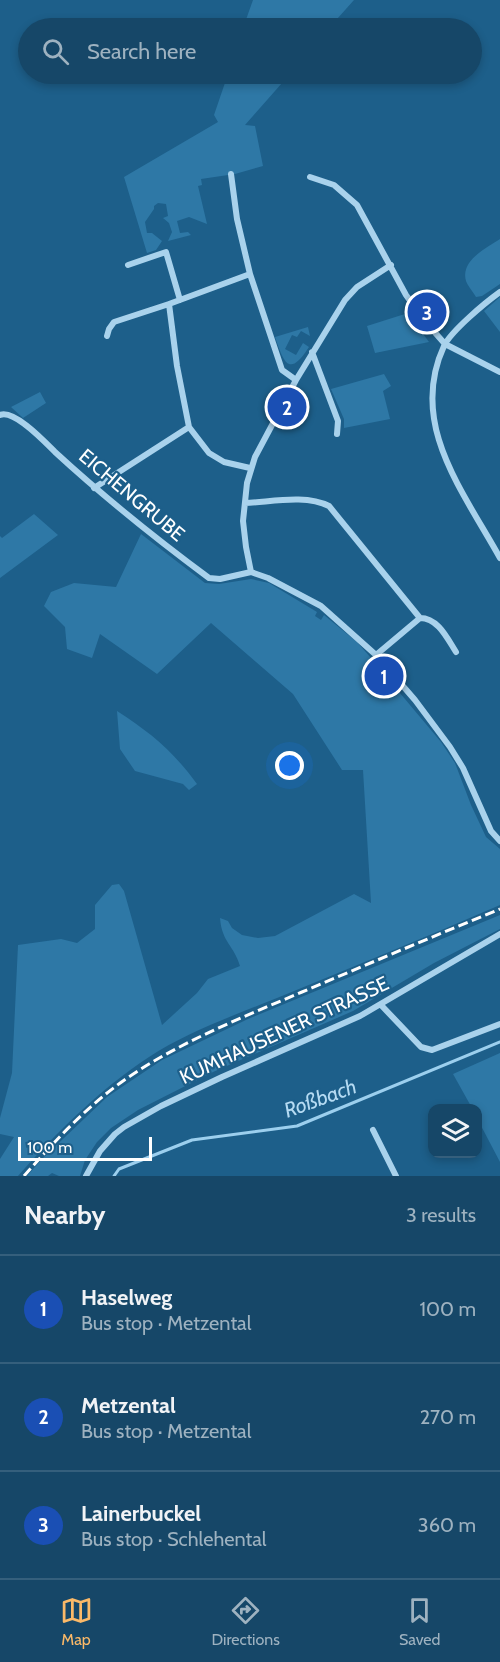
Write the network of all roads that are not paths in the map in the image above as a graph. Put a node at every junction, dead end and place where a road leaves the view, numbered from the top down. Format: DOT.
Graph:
graph roads {
  1 [pos="231,174"];
  2 [pos="310,177"];
  3 [pos="129,265"];
  4 [pos="391,266"];
  5 [pos="250,274"];
  6 [pos="500,292"];
  7 [pos="180,300"];
  8 [pos="169,304"];
  9 [pos="107,336"];
  10 [pos="445,344"];
  11 [pos="312,352"];
  12 [pos="500,372"];
  13 [pos="296,380"];
  14 [pos="0,415"];
  15 [pos="189,426"];
  16 [pos="337,434"];
  17 [pos="250,468"];
  18 [pos="94,488"];
  19 [pos="245,503"];
  20 [pos="500,558"];
  21 [pos="251,572"];
  22 [pos="420,618"];
  23 [pos="456,652"];
  24 [pos="376,655"];
  25 [pos="500,841"];
  26 [pos="500,934"];
  27 [pos="381,1005"];
  28 [pos="500,1024"];
  29 [pos="372,1130"];
  30 [pos="86,1176"];
  31 [pos="396,1176"];
  1 -- 5 [label="street"];
  2 -- 4 [label="street"];
  3 -- 7 [label="street"];
  4 -- 10 [label="street"];
  4 -- 11 [label="street"];
  5 -- 7 [label="street"];
  5 -- 13 [label="street"];
  6 -- 10 [label="street"];
  7 -- 8 [label="street"];
  8 -- 9 [label="street"];
  8 -- 15 [label="street"];
  10 -- 12 [label="street"];
  10 -- 20 [label="street"];
  11 -- 13 [label="street"];
  11 -- 16 [label="street"];
  13 -- 17 [label="street"];
  14 -- 18 [label="street, EICHENGRUBE"];
  15 -- 17 [label="street"];
  15 -- 18 [label="street"];
  17 -- 19 [label="street"];
  18 -- 21 [label="street, EICHENGRUBE"];
  19 -- 21 [label="street"];
  19 -- 22 [label="street"];
  21 -- 24 [label="street"];
  22 -- 23 [label="street"];
  22 -- 24 [label="street"];
  24 -- 25 [label="street"];
  26 -- 27 [label="street, KUMHAUSENER STRASSE"];
  27 -- 28 [label="street"];
  27 -- 30 [label="street, KUMHAUSENER STRASSE"];
  29 -- 31 [label="street"];
}
